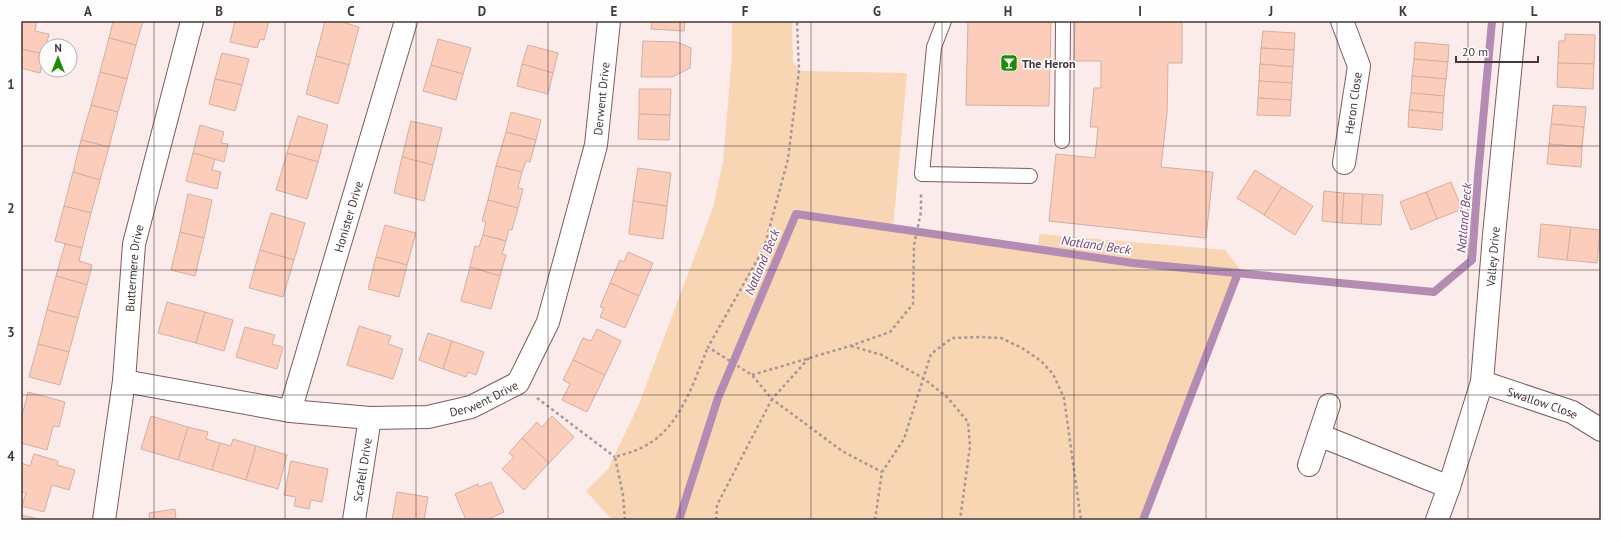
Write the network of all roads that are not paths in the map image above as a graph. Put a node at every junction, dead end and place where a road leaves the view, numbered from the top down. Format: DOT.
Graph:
graph roads {
  1 [pos="192,21"];
  2 [pos="406,21"];
  3 [pos="609,21"];
  4 [pos="944,21"];
  5 [pos="1063,21"];
  6 [pos="1342,21"];
  7 [pos="1515,21"];
  8 [pos="1062,141"];
  9 [pos="1344,163"];
  10 [pos="1030,176"];
  11 [pos="124,380"];
  12 [pos="1482,382"];
  13 [pos="1329,405"];
  14 [pos="290,411"];
  15 [pos="370,418"];
  16 [pos="1601,430"];
  17 [pos="1319,435"];
  18 [pos="1309,465"];
  19 [pos="1449,487"];
  20 [pos="104,520"];
  21 [pos="354,520"];
  22 [pos="1437,520"];
  1 -- 11 [label="street, Buttermere Drive"];
  2 -- 14 [label="street, Honister Drive"];
  3 -- 15 [label="street, Derwent Drive"];
  4 -- 10 [label="lane"];
  5 -- 8 [label="lane"];
  6 -- 9 [label="street, Heron Close"];
  7 -- 12 [label="street, Valley Drive"];
  11 -- 14 [label="street, Derwent Drive"];
  11 -- 20 [label="street, Buttermere Drive"];
  12 -- 16 [label="street, Swallow Close"];
  12 -- 19 [label="street, Valley Drive"];
  13 -- 17 [label="street"];
  14 -- 15 [label="street, Derwent Drive"];
  15 -- 21 [label="street, Scafell Drive"];
  17 -- 18 [label="street"];
  17 -- 19 [label="street"];
  19 -- 22 [label="street, Valley Drive"];
}
